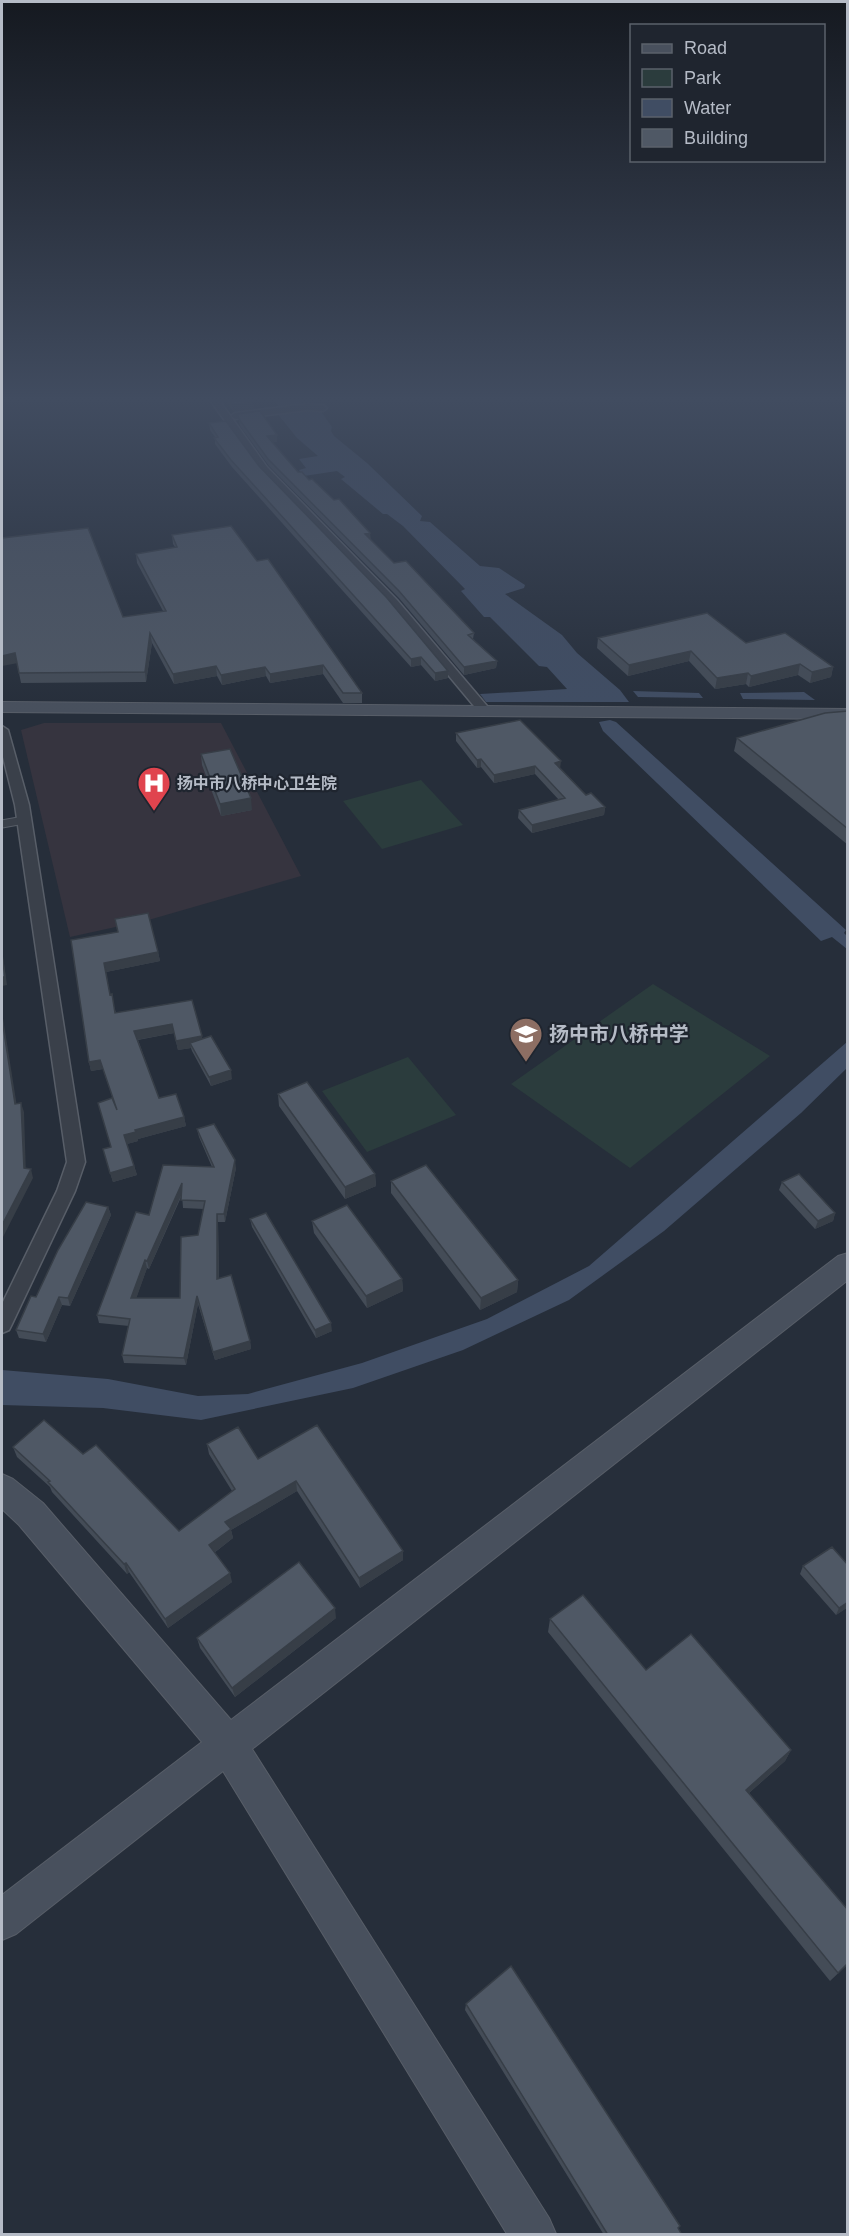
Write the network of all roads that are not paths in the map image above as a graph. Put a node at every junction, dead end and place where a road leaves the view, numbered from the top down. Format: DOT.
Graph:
graph roads {
  1 [pos="298,504"];
  2 [pos="2,707"];
  3 [pos="483,709"];
  4 [pos="848,714"];
  5 [pos="2,730"];
  6 [pos="24,820"];
  7 [pos="2,824"];
  8 [pos="848,1264"];
  9 [pos="2,1324"];
  10 [pos="2,1489"];
  11 [pos="228,1745"];
  12 [pos="2,1920"];
  13 [pos="533,2235"];
  1 -- 3 [label="street"];
  2 -- 3 [label="street"];
  3 -- 4 [label="street"];
  5 -- 6 [label="street"];
  6 -- 7 [label="lane"];
  6 -- 9 [label="street"];
  8 -- 11 [label="street"];
  10 -- 11 [label="street"];
  11 -- 12 [label="street"];
  11 -- 13 [label="street"];
}
